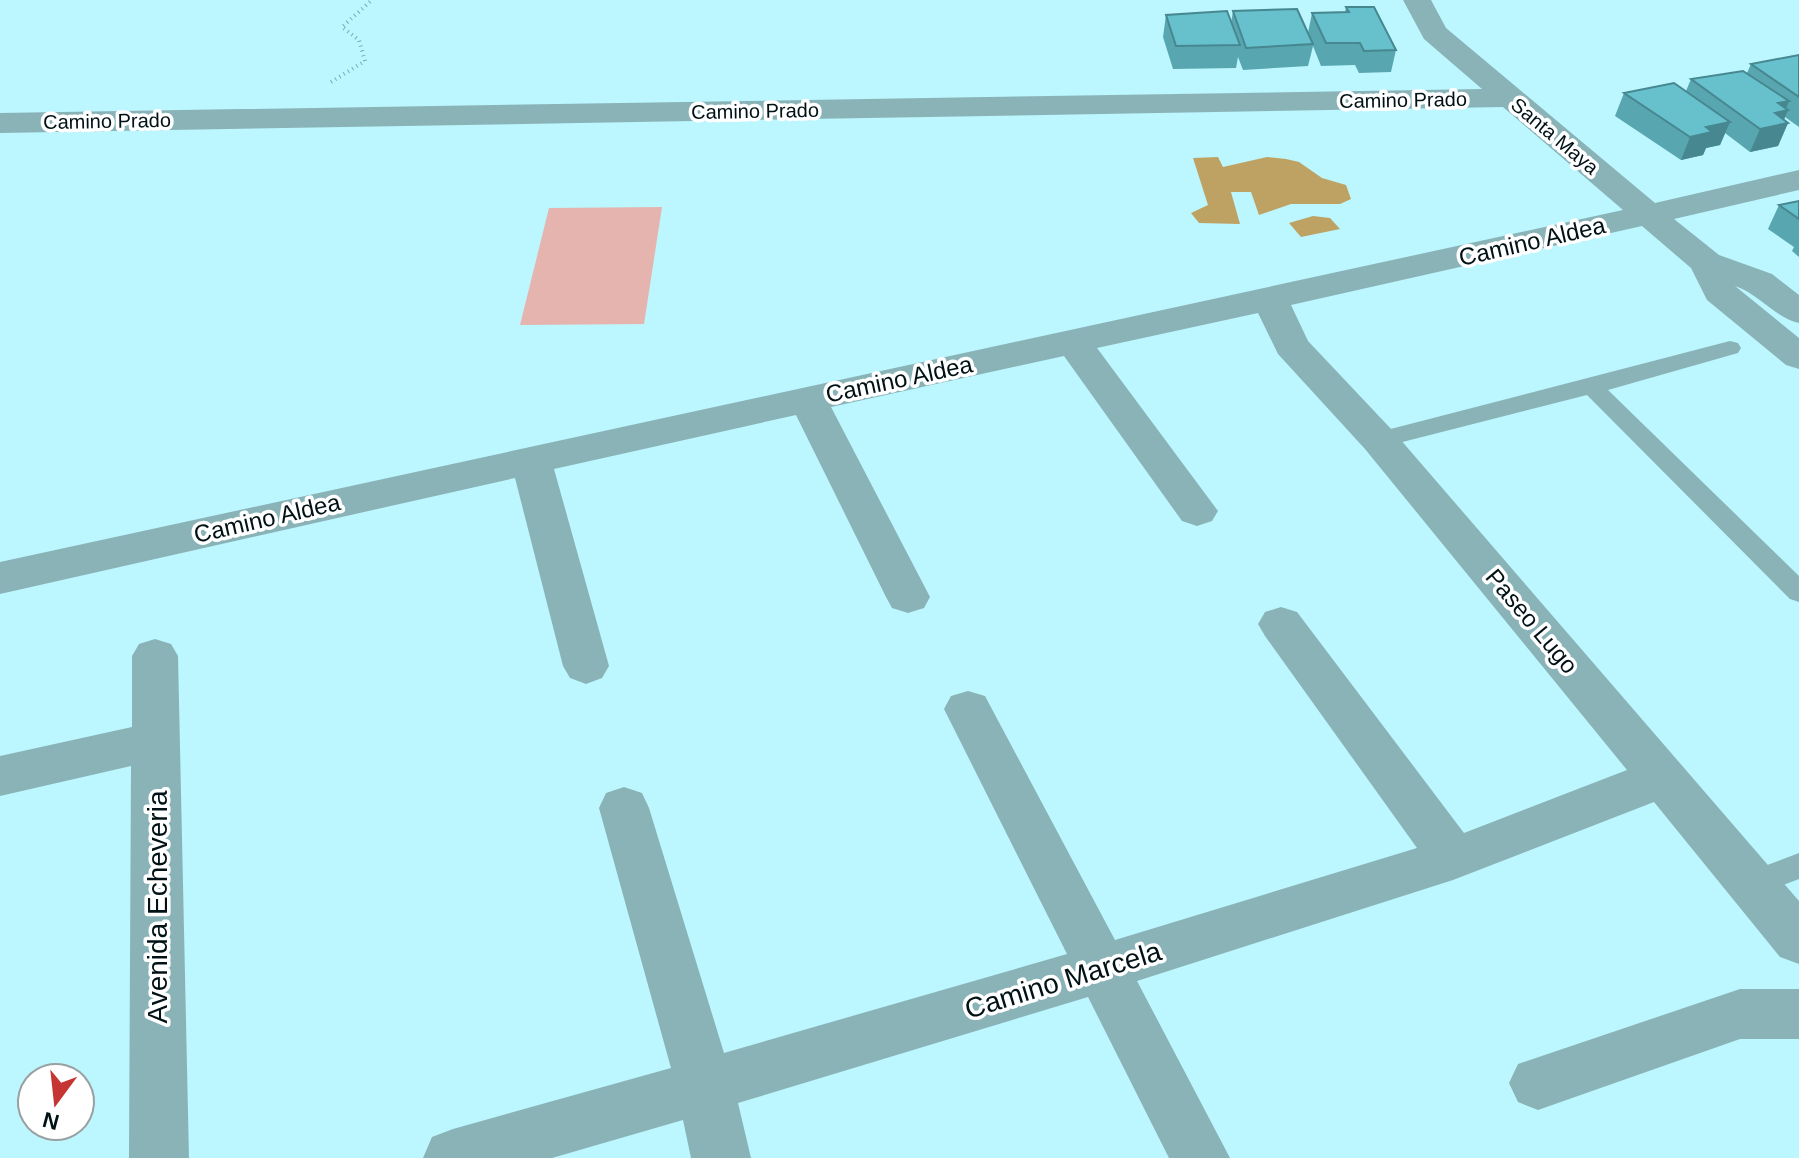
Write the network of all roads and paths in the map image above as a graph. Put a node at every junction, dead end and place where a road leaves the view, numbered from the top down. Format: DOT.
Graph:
graph roads {
  1 [pos="372,0"];
  2 [pos="1417,0"];
  3 [pos="1510,98"];
  4 [pos="321,118"];
  5 [pos="0,123"];
  6 [pos="1799,180"];
  7 [pos="1648,214"];
  8 [pos="1706,263"];
  9 [pos="1271,301"];
  10 [pos="1799,312"];
  11 [pos="1073,342"];
  12 [pos="1730,348"];
  13 [pos="1799,357"];
  14 [pos="1592,387"];
  15 [pos="807,398"];
  16 [pos="1379,440"];
  17 [pos="531,459"];
  18 [pos="1197,511"];
  19 [pos="0,578"];
  20 [pos="1799,592"];
  21 [pos="908,597"];
  22 [pos="1281,624"];
  23 [pos="155,656"];
  24 [pos="586,666"];
  25 [pos="968,709"];
  26 [pos="156,741"];
  27 [pos="0,776"];
  28 [pos="1664,776"];
  29 [pos="624,808"];
  30 [pos="1453,858"];
  31 [pos="1799,866"];
  32 [pos="1752,884"];
  33 [pos="1799,940"];
  34 [pos="1100,970"];
  35 [pos="1799,1014"];
  36 [pos="1538,1083"];
  37 [pos="705,1086"];
  38 [pos="159,1158"];
  39 [pos="453,1158"];
  40 [pos="721,1158"];
  41 [pos="1200,1158"];
  1 -- 4 [label="path"];
  2 -- 3 [label="street, Santa Maya"];
  3 -- 4 [label="street, Camino Prado"];
  3 -- 7 [label="street, Santa Maya"];
  4 -- 5 [label="street, Camino Prado"];
  6 -- 7 [label="street, Camino Aldea"];
  7 -- 8 [label="street, Santa Maya"];
  7 -- 9 [label="street, Camino Aldea"];
  8 -- 10 [label="street, Santa Maya"];
  8 -- 13 [label="street, Santa Maya"];
  9 -- 11 [label="street, Camino Aldea"];
  9 -- 16 [label="street, Paseo Lugo"];
  11 -- 15 [label="street, Camino Aldea"];
  11 -- 18 [label="street"];
  12 -- 14 [label="lane"];
  14 -- 16 [label="lane"];
  14 -- 20 [label="lane"];
  15 -- 17 [label="street, Camino Aldea"];
  15 -- 21 [label="street"];
  16 -- 28 [label="street, Paseo Lugo"];
  17 -- 19 [label="street, Camino Aldea"];
  17 -- 24 [label="street"];
  22 -- 30 [label="street"];
  23 -- 26 [label="street, Avenida Echeveria"];
  25 -- 34 [label="street"];
  26 -- 27 [label="street"];
  26 -- 38 [label="street, Avenida Echeveria"];
  28 -- 30 [label="street, Camino Marcela"];
  28 -- 32 [label="street, Paseo Lugo"];
  29 -- 37 [label="street"];
  30 -- 34 [label="street, Camino Marcela"];
  31 -- 32 [label="lane"];
  32 -- 33 [label="street, Paseo Lugo"];
  34 -- 37 [label="street, Camino Marcela"];
  34 -- 41 [label="street"];
  35 -- 36 [label="street"];
  37 -- 39 [label="street, Camino Marcela"];
  37 -- 40 [label="street"];
}
